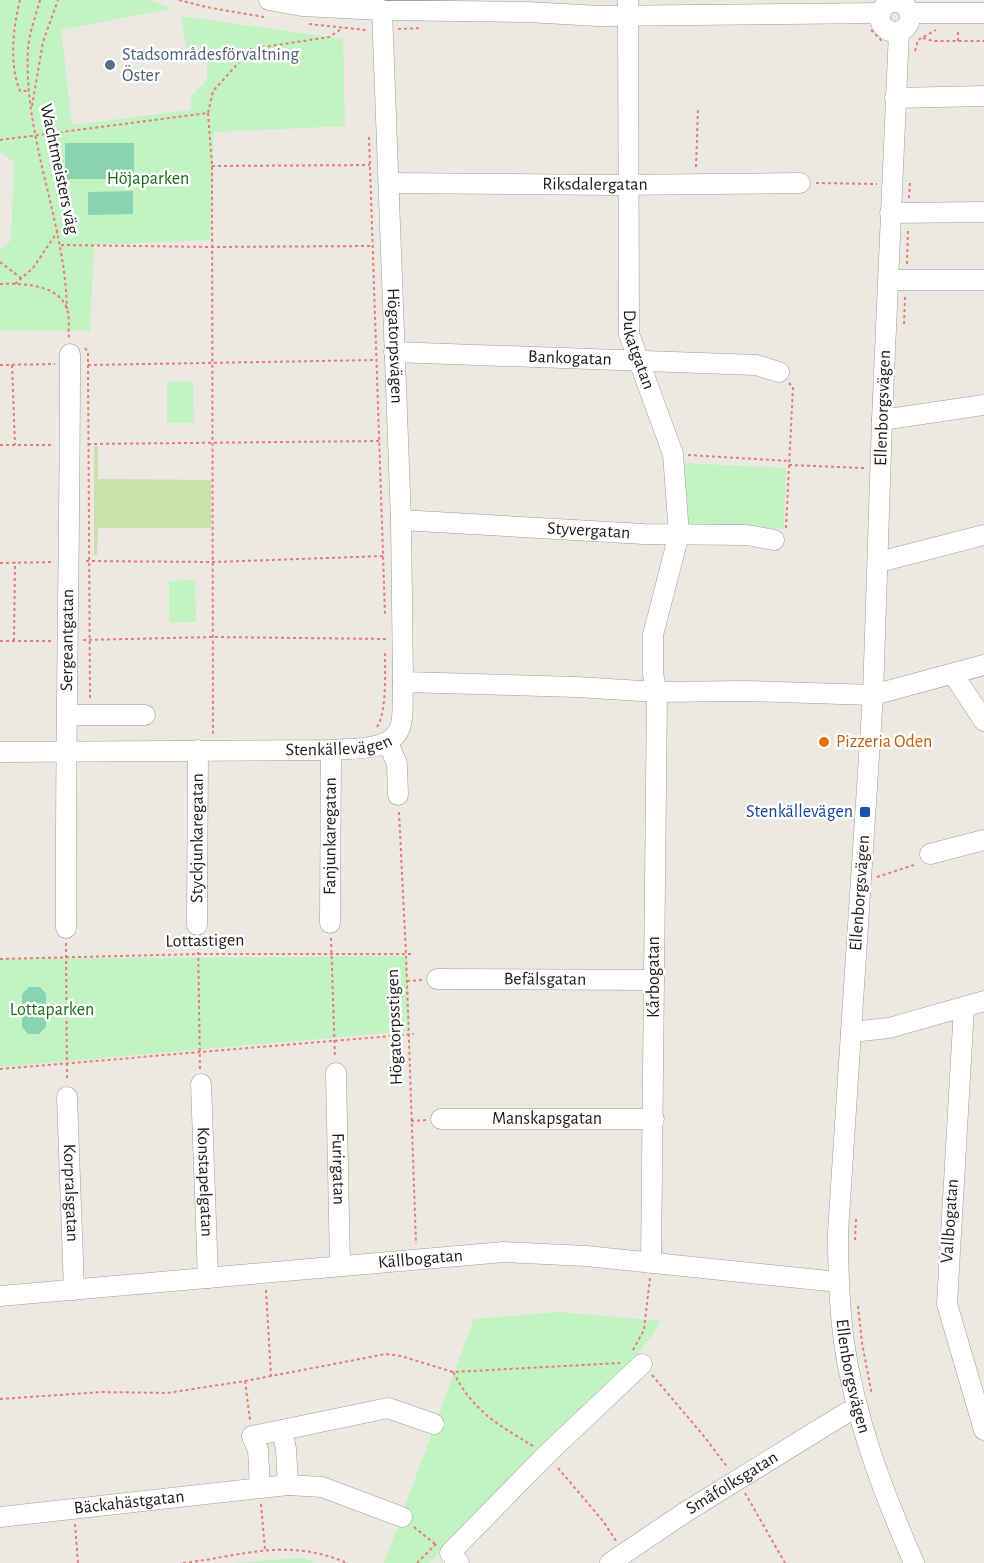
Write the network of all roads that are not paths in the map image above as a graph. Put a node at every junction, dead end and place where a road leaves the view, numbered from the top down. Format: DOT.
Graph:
graph roads {
  1 [pos="269,0"];
  2 [pos="413,5"];
  3 [pos="896,7"];
  4 [pos="629,8"];
  5 [pos="382,10"];
  6 [pos="984,14"];
  7 [pos="984,96"];
  8 [pos="895,98"];
  9 [pos="389,183"];
  10 [pos="800,183"];
  11 [pos="629,184"];
  12 [pos="984,212"];
  13 [pos="900,213"];
  14 [pos="897,280"];
  15 [pos="984,280"];
  16 [pos="386,356"];
  17 [pos="70,359"];
  18 [pos="639,362"];
  19 [pos="779,372"];
  20 [pos="984,405"];
  21 [pos="882,420"];
  22 [pos="401,520"];
  23 [pos="679,534"];
  24 [pos="984,535"];
  25 [pos="774,540"];
  26 [pos="879,562"];
  27 [pos="984,665"];
  28 [pos="953,674"];
  29 [pos="403,682"];
  30 [pos="657,692"];
  31 [pos="873,695"];
  32 [pos="67,715"];
  33 [pos="145,715"];
  34 [pos="984,721"];
  35 [pos="382,736"];
  36 [pos="206,744"];
  37 [pos="331,750"];
  38 [pos="0,752"];
  39 [pos="65,752"];
  40 [pos="398,795"];
  41 [pos="984,840"];
  42 [pos="930,854"];
  43 [pos="330,923"];
  44 [pos="197,925"];
  45 [pos="66,928"];
  46 [pos="437,979"];
  47 [pos="654,980"];
  48 [pos="978,1004"];
  49 [pos="851,1032"];
  50 [pos="336,1073"];
  51 [pos="201,1084"];
  52 [pos="67,1097"];
  53 [pos="441,1119"];
  54 [pos="654,1119"];
  55 [pos="651,1263"];
  56 [pos="340,1265"];
  57 [pos="208,1278"];
  58 [pos="838,1282"];
  59 [pos="74,1290"];
  60 [pos="0,1296"];
  61 [pos="633,1357"];
  62 [pos="866,1407"];
  63 [pos="434,1424"];
  64 [pos="282,1430"];
  65 [pos="984,1430"];
  66 [pos="288,1485"];
  67 [pos="260,1488"];
  68 [pos="0,1517"];
  69 [pos="402,1517"];
  70 [pos="447,1549"];
  71 [pos="617,1558"];
  72 [pos="914,1563"];
  1 -- 5 [label="street"];
  2 -- 4 [label="street"];
  2 -- 5 [label="street"];
  3 -- 4 [label="street"];
  3 -- 6 [label="street"];
  3 -- 8 [label="street, Ellenborgsvägen"];
  4 -- 11 [label="street, Dukatgatan"];
  5 -- 9 [label="street, Högatorpsvägen"];
  7 -- 8 [label="street"];
  8 -- 13 [label="street, Ellenborgsvägen"];
  9 -- 11 [label="street, Riksdalergatan"];
  9 -- 16 [label="street, Högatorpsvägen"];
  10 -- 11 [label="street, Riksdalergatan"];
  11 -- 18 [label="street, Dukatgatan"];
  12 -- 13 [label="street"];
  13 -- 14 [label="street, Ellenborgsvägen"];
  14 -- 15 [label="street"];
  14 -- 21 [label="street, Ellenborgsvägen"];
  16 -- 18 [label="street, Bankogatan"];
  16 -- 22 [label="street, Högatorpsvägen"];
  17 -- 32 [label="street, Sergeantgatan"];
  18 -- 19 [label="street, Bankogatan"];
  18 -- 23 [label="street, Dukatgatan"];
  20 -- 21 [label="street"];
  21 -- 26 [label="street, Ellenborgsvägen"];
  22 -- 23 [label="street, Styvergatan"];
  22 -- 29 [label="street, Högatorpsvägen"];
  23 -- 25 [label="street, Styvergatan"];
  23 -- 30 [label="street, Dukatgatan"];
  24 -- 26 [label="street"];
  26 -- 31 [label="street, Ellenborgsvägen"];
  27 -- 28 [label="street"];
  28 -- 31 [label="street"];
  28 -- 34 [label="street"];
  29 -- 30 [label="street"];
  29 -- 35 [label="street, Stenkällevägen"];
  30 -- 31 [label="street"];
  30 -- 47 [label="street, Kårbogatan"];
  31 -- 49 [label="street, Ellenborgsvägen"];
  32 -- 33 [label="street"];
  32 -- 39 [label="street, Sergeantgatan"];
  35 -- 37 [label="street, Stenkällevägen"];
  35 -- 40 [label="street"];
  36 -- 37 [label="street, Stenkällevägen"];
  36 -- 39 [label="street, Stenkällevägen"];
  36 -- 44 [label="street, Styckjunkaregatan"];
  37 -- 43 [label="street, Fanjunkaregatan"];
  38 -- 39 [label="street, Stenkällevägen"];
  39 -- 45 [label="street, Sergeantgatan"];
  41 -- 42 [label="street"];
  46 -- 47 [label="street, Befälsgatan"];
  47 -- 54 [label="street, Kårbogatan"];
  48 -- 49 [label="street"];
  48 -- 65 [label="street, Vallbogatan"];
  49 -- 58 [label="street, Ellenborgsvägen"];
  50 -- 56 [label="street, Furirgatan"];
  51 -- 57 [label="street, Konstapelgatan"];
  52 -- 59 [label="street, Korpralsgatan"];
  53 -- 54 [label="street, Manskapsgatan"];
  54 -- 55 [label="street, Kårbogatan"];
  55 -- 56 [label="street, Källbogatan"];
  55 -- 58 [label="street, Källbogatan"];
  56 -- 57 [label="street, Källbogatan"];
  57 -- 59 [label="street, Källbogatan"];
  58 -- 62 [label="street, Ellenborgsvägen"];
  59 -- 60 [label="street, Källbogatan"];
  61 -- 70 [label="street"];
  62 -- 71 [label="street, Småfolksgatan"];
  62 -- 72 [label="street, Ellenborgsvägen"];
  63 -- 64 [label="street"];
  64 -- 66 [label="street"];
  64 -- 67 [label="street"];
  66 -- 67 [label="street, Bäckahästgatan"];
  66 -- 69 [label="street, Bäckahästgatan"];
  67 -- 68 [label="street, Bäckahästgatan"];
}
